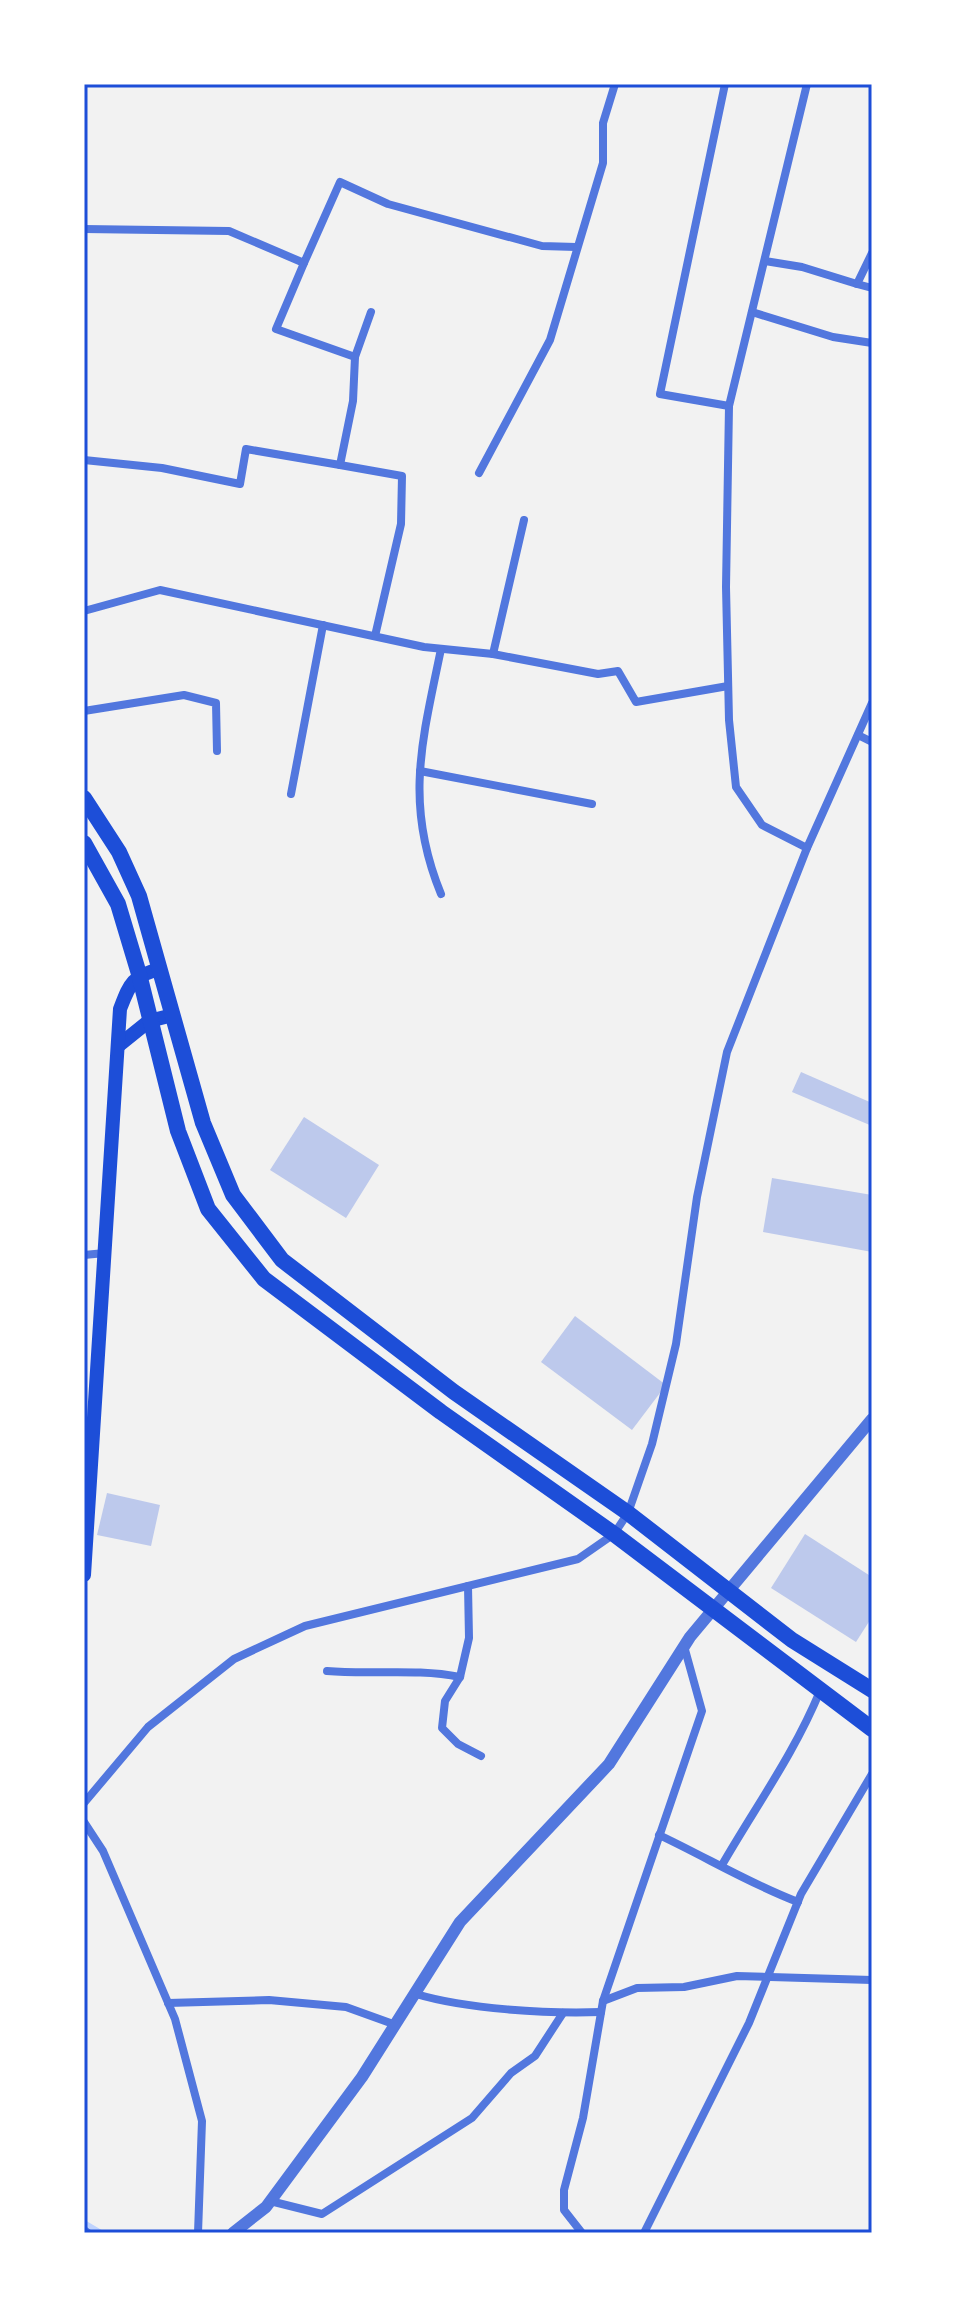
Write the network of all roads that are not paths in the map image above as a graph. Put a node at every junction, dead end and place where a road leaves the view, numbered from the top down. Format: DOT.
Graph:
graph roads {
  1 [pos="615,84"];
  2 [pos="725,84"];
  3 [pos="807,84"];
  4 [pos="84,229"];
  5 [pos="576,247"];
  6 [pos="872,253"];
  7 [pos="765,261"];
  8 [pos="304,263"];
  9 [pos="857,284"];
  10 [pos="872,288"];
  11 [pos="371,312"];
  12 [pos="752,312"];
  13 [pos="872,343"];
  14 [pos="355,357"];
  15 [pos="729,406"];
  16 [pos="84,460"];
  17 [pos="340,465"];
  18 [pos="479,473"];
  19 [pos="524,520"];
  20 [pos="84,611"];
  21 [pos="323,625"];
  22 [pos="375,636"];
  23 [pos="441,649"];
  24 [pos="493,654"];
  25 [pos="728,686"];
  26 [pos="872,703"];
  27 [pos="84,711"];
  28 [pos="858,735"];
  29 [pos="872,742"];
  30 [pos="217,751"];
  31 [pos="420,771"];
  32 [pos="291,794"];
  33 [pos="84,798"];
  34 [pos="592,804"];
  35 [pos="84,843"];
  36 [pos="807,848"];
  37 [pos="441,894"];
  38 [pos="160,969"];
  39 [pos="139,974"];
  40 [pos="173,1015"];
  41 [pos="149,1021"];
  42 [pos="118,1046"];
  43 [pos="105,1253"];
  44 [pos="84,1255"];
  45 [pos="92,1354"];
  46 [pos="872,1419"];
  47 [pos="628,1513"];
  48 [pos="614,1534"];
  49 [pos="84,1563"];
  50 [pos="84,1575"];
  51 [pos="468,1586"];
  52 [pos="728,1590"];
  53 [pos="712,1610"];
  54 [pos="684,1646"];
  55 [pos="327,1671"];
  56 [pos="460,1677"];
  57 [pos="872,1690"];
  58 [pos="820,1691"];
  59 [pos="872,1729"];
  60 [pos="481,1756"];
  61 [pos="872,1774"];
  62 [pos="84,1803"];
  63 [pos="84,1822"];
  64 [pos="659,1835"];
  65 [pos="722,1865"];
  66 [pos="798,1902"];
  67 [pos="767,1977"];
  68 [pos="872,1980"];
  69 [pos="416,1994"];
  70 [pos="603,2001"];
  71 [pos="168,2003"];
  72 [pos="601,2012"];
  73 [pos="563,2013"];
  74 [pos="396,2025"];
  75 [pos="270,2201"];
  76 [pos="198,2233"];
  77 [pos="233,2233"];
  78 [pos="582,2233"];
  79 [pos="644,2233"];
  1 -- 5 [label="street"];
  2 -- 15 [label="street"];
  3 -- 7 [label="street"];
  4 -- 8 [label="street"];
  5 -- 8 [label="street"];
  5 -- 18 [label="street"];
  6 -- 9 [label="street"];
  7 -- 9 [label="street"];
  7 -- 12 [label="street"];
  8 -- 14 [label="street"];
  9 -- 10 [label="street"];
  11 -- 14 [label="street"];
  12 -- 13 [label="street"];
  12 -- 15 [label="street"];
  14 -- 17 [label="street"];
  15 -- 25 [label="street"];
  16 -- 17 [label="street"];
  17 -- 22 [label="street"];
  19 -- 24 [label="street"];
  20 -- 21 [label="street"];
  21 -- 22 [label="street"];
  21 -- 32 [label="street"];
  22 -- 23 [label="street"];
  23 -- 24 [label="street"];
  23 -- 31 [label="street"];
  24 -- 25 [label="street"];
  25 -- 36 [label="street"];
  26 -- 28 [label="street"];
  27 -- 30 [label="street"];
  28 -- 29 [label="street"];
  28 -- 36 [label="street"];
  31 -- 34 [label="street"];
  31 -- 37 [label="street"];
  33 -- 38 [label="main road"];
  35 -- 39 [label="main road"];
  36 -- 47 [label="street"];
  38 -- 39 [label="main road"];
  38 -- 40 [label="main road"];
  39 -- 41 [label="main road"];
  39 -- 42 [label="main road"];
  40 -- 41 [label="main road"];
  40 -- 47 [label="main road"];
  41 -- 42 [label="main road"];
  41 -- 48 [label="main road"];
  42 -- 43 [label="main road"];
  43 -- 44 [label="street"];
  43 -- 45 [label="main road"];
  45 -- 49 [label="main road"];
  46 -- 52 [label="street"];
  47 -- 48 [label="street"];
  47 -- 52 [label="main road"];
  48 -- 51 [label="street"];
  48 -- 53 [label="main road"];
  49 -- 50 [label="main road"];
  51 -- 56 [label="street"];
  51 -- 62 [label="street"];
  52 -- 53 [label="street"];
  52 -- 57 [label="main road"];
  53 -- 54 [label="street"];
  53 -- 58 [label="main road"];
  54 -- 64 [label="street"];
  54 -- 69 [label="street"];
  55 -- 56 [label="street"];
  56 -- 60 [label="street"];
  58 -- 59 [label="main road"];
  58 -- 65 [label="street"];
  61 -- 66 [label="street"];
  63 -- 71 [label="street"];
  64 -- 65 [label="street"];
  64 -- 70 [label="street"];
  65 -- 66 [label="street"];
  66 -- 67 [label="street"];
  67 -- 68 [label="street"];
  67 -- 70 [label="street"];
  67 -- 79 [label="street"];
  69 -- 73 [label="street"];
  69 -- 74 [label="street"];
  70 -- 72 [label="street"];
  71 -- 74 [label="street"];
  71 -- 76 [label="street"];
  72 -- 73 [label="street"];
  72 -- 78 [label="street"];
  73 -- 75 [label="street"];
  74 -- 75 [label="street"];
  75 -- 77 [label="street"];
}
